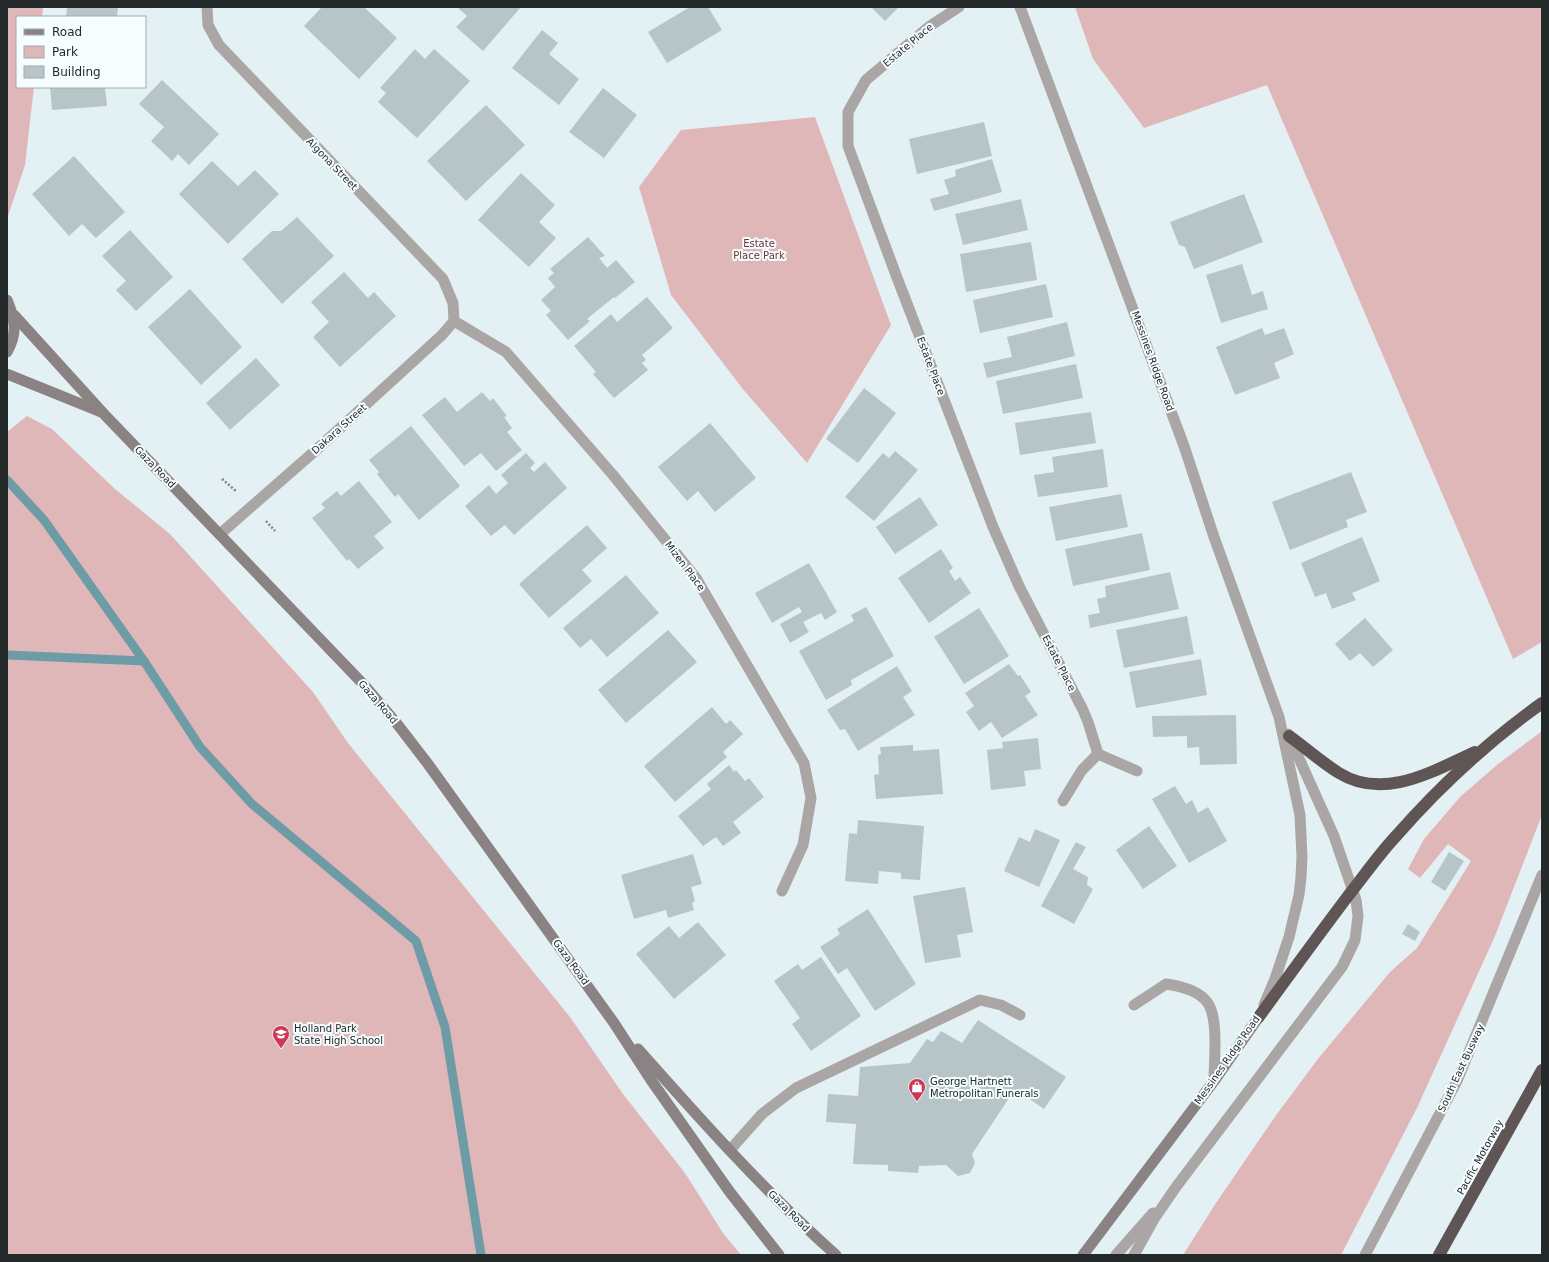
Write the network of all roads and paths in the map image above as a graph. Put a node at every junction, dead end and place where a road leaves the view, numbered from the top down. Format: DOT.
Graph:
graph roads {
  1 [pos="207,7"];
  2 [pos="959,7"];
  3 [pos="1020,7"];
  4 [pos="7,300"];
  5 [pos="14,315"];
  6 [pos="454,321"];
  7 [pos="7,352"];
  8 [pos="7,374"];
  9 [pos="103,413"];
  10 [pos="222,479"];
  11 [pos="234,488"];
  12 [pos="220,534"];
  13 [pos="1542,703"];
  14 [pos="1279,717"];
  15 [pos="1289,736"];
  16 [pos="1487,746"];
  17 [pos="1098,754"];
  18 [pos="1137,771"];
  19 [pos="1063,801"];
  20 [pos="1542,875"];
  21 [pos="1353,890"];
  22 [pos="782,891"];
  23 [pos="1134,1005"];
  24 [pos="1020,1015"];
  25 [pos="1258,1018"];
  26 [pos="614,1023"];
  27 [pos="1542,1070"];
  28 [pos="1214,1081"];
  29 [pos="730,1150"];
  30 [pos="1176,1187"];
  31 [pos="779,1255"];
  32 [pos="836,1255"];
  33 [pos="1083,1255"];
  34 [pos="1116,1255"];
  35 [pos="1134,1255"];
  36 [pos="1365,1255"];
  37 [pos="1439,1255"];
  1 -- 6 [label="street, Algona Street"];
  2 -- 17 [label="street, Estate Place"];
  3 -- 14 [label="street, Messines Ridge Road"];
  4 -- 5 [label="main road"];
  5 -- 7 [label="main road"];
  5 -- 9 [label="main road, Gaza Road"];
  6 -- 12 [label="street, Dakara Street"];
  6 -- 22 [label="street, Mizen Place"];
  8 -- 9 [label="main road, Gaza Road"];
  9 -- 12 [label="main road, Gaza Road"];
  10 -- 11 [label="path"];
  12 -- 26 [label="main road, Gaza Road"];
  13 -- 16 [label="highway"];
  14 -- 15 [label="street, Messines Ridge Road"];
  14 -- 25 [label="street, Messines Ridge Road"];
  15 -- 16 [label="highway"];
  15 -- 21 [label="street, Messines Ridge Road"];
  16 -- 21 [label="highway"];
  17 -- 18 [label="street"];
  17 -- 19 [label="street"];
  20 -- 36 [label="street, South East Busway"];
  21 -- 25 [label="highway"];
  21 -- 30 [label="street, Messines Ridge Road"];
  23 -- 28 [label="street"];
  24 -- 29 [label="street"];
  25 -- 28 [label="main road, Messines Ridge Road"];
  26 -- 29 [label="main road, Gaza Road"];
  26 -- 31 [label="main road, Gaza Road"];
  27 -- 37 [label="highway, Pacific Motorway"];
  28 -- 33 [label="main road, Messines Ridge Road"];
  29 -- 32 [label="main road, Gaza Road"];
  30 -- 34 [label="street"];
  30 -- 35 [label="street"];
}
